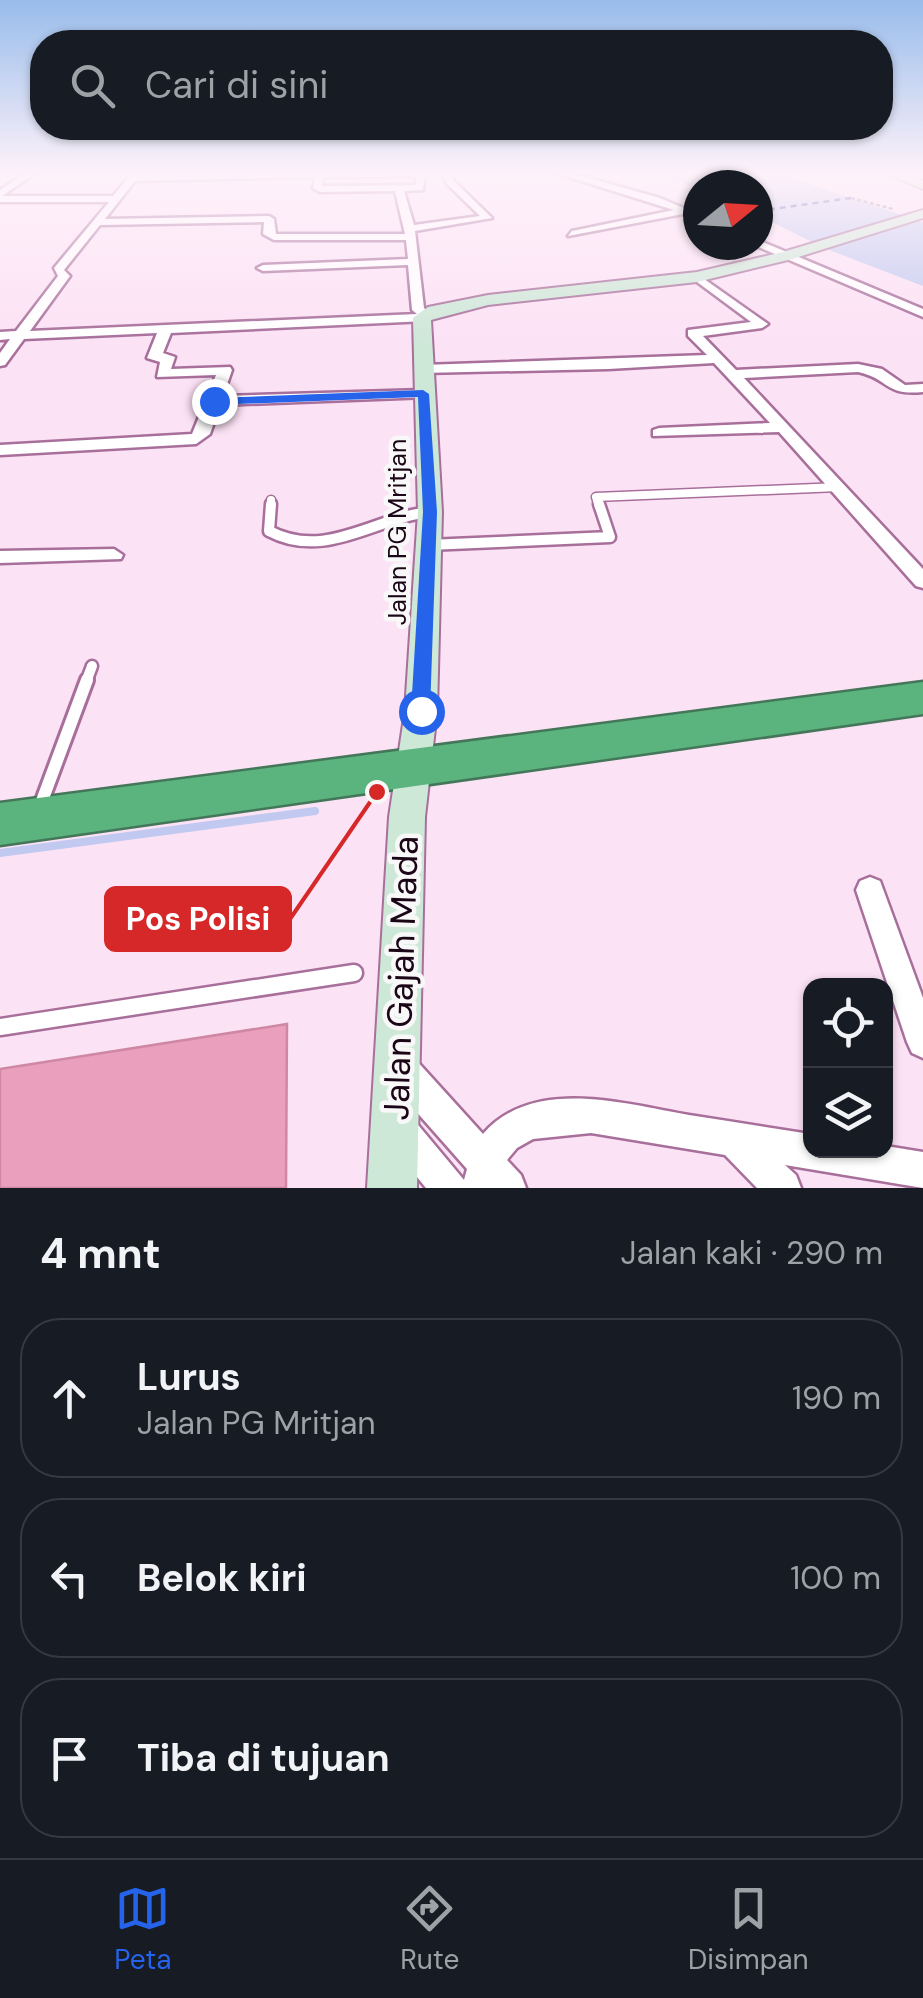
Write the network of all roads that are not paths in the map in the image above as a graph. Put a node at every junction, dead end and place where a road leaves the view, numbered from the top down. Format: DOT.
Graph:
graph roads {
  1 [pos="91,228"];
  2 [pos="270,228"];
  3 [pos="410,228"];
  4 [pos="434,228"];
  5 [pos="595,228"];
  6 [pos="876,228"];
  7 [pos="411,233"];
  8 [pos="572,234"];
  9 [pos="773,249"];
  10 [pos="790,255"];
  11 [pos="412,262"];
  12 [pos="263,268"];
  13 [pos="697,278"];
  14 [pos="923,313"];
  15 [pos="424,316"];
  16 [pos="166,328"];
  17 [pos="20,335"];
  18 [pos="0,336"];
  19 [pos="718,358"];
  20 [pos="0,362"];
  21 [pos="423,369"];
  22 [pos="734,374"];
  23 [pos="923,388"];
  24 [pos="423,394"];
  25 [pos="214,401"];
  26 [pos="782,427"];
  27 [pos="659,434"];
  28 [pos="0,450"];
  29 [pos="840,487"];
  30 [pos="271,500"];
  31 [pos="430,512"];
  32 [pos="428,544"];
  33 [pos="114,555"];
  34 [pos="0,557"];
  35 [pos="923,581"];
  36 [pos="92,666"];
  37 [pos="923,698"];
  38 [pos="412,769"];
  39 [pos="18,822"];
  40 [pos="870,890"];
  41 [pos="354,973"];
  42 [pos="0,1027"];
  43 [pos="923,1042"];
  44 [pos="396,1062"];
  45 [pos="395,1123"];
  46 [pos="732,1138"];
  47 [pos="923,1170"];
  48 [pos="483,1174"];
  49 [pos="392,1188"];
  50 [pos="449,1188"];
  51 [pos="508,1188"];
  52 [pos="783,1188"];
  1 -- 17 [label="street"];
  2 -- 7 [label="street"];
  3 -- 7 [label="street"];
  4 -- 7 [label="street"];
  5 -- 8 [label="street"];
  6 -- 10 [label="main road"];
  7 -- 11 [label="street"];
  9 -- 10 [label="street"];
  10 -- 13 [label="main road"];
  10 -- 14 [label="street"];
  11 -- 12 [label="street"];
  11 -- 15 [label="street"];
  13 -- 15 [label="main road"];
  13 -- 19 [label="street"];
  15 -- 16 [label="street"];
  15 -- 21 [label="main road, Jalan PG Mritjan"];
  16 -- 17 [label="street"];
  16 -- 25 [label="street"];
  17 -- 18 [label="street"];
  17 -- 20 [label="street"];
  19 -- 21 [label="street"];
  19 -- 22 [label="street"];
  21 -- 24 [label="main road, Jalan PG Mritjan"];
  22 -- 23 [label="street"];
  22 -- 26 [label="street"];
  24 -- 25 [label="street"];
  24 -- 31 [label="main road, Jalan PG Mritjan"];
  25 -- 28 [label="street"];
  26 -- 27 [label="street"];
  26 -- 29 [label="street"];
  29 -- 32 [label="lane"];
  29 -- 35 [label="street"];
  30 -- 31 [label="lane"];
  31 -- 32 [label="main road, Jalan PG Mritjan"];
  32 -- 38 [label="main road, Jalan PG Mritjan"];
  33 -- 34 [label="street"];
  36 -- 39 [label="lane"];
  37 -- 38 [label="highway"];
  38 -- 39 [label="highway"];
  38 -- 44 [label="main road, Jalan Gajah Mada"];
  40 -- 43 [label="street"];
  41 -- 42 [label="lane"];
  44 -- 45 [label="main road, Jalan Gajah Mada"];
  44 -- 48 [label="street"];
  45 -- 49 [label="main road, Jalan Gajah Mada"];
  45 -- 50 [label="street"];
  46 -- 47 [label="street"];
  46 -- 48 [label="street"];
  46 -- 52 [label="street"];
  48 -- 51 [label="street"];
}
